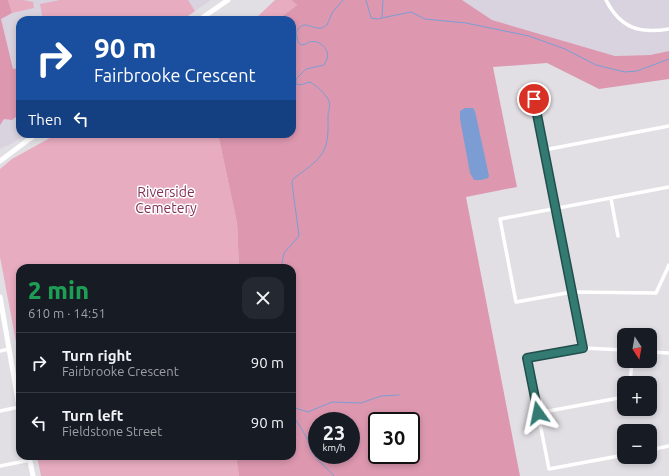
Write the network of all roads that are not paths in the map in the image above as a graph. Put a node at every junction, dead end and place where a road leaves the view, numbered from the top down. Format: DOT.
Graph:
graph roads {
  1 [pos="228,0"];
  2 [pos="606,0"];
  3 [pos="205,16"];
  4 [pos="669,29"];
  5 [pos="534,99"];
  6 [pos="669,126"];
  7 [pos="31,138"];
  8 [pos="544,150"];
  9 [pos="9,154"];
  10 [pos="0,156"];
  11 [pos="0,161"];
  12 [pos="668,188"];
  13 [pos="669,193"];
  14 [pos="611,199"];
  15 [pos="555,210"];
  16 [pos="618,236"];
  17 [pos="669,264"];
  18 [pos="572,292"];
  19 [pos="0,297"];
  20 [pos="583,348"];
  21 [pos="10,349"];
  22 [pos="617,350"];
  23 [pos="0,351"];
  24 [pos="657,352"];
  25 [pos="669,353"];
  26 [pos="16,386"];
  27 [pos="617,398"];
  28 [pos="16,410"];
  29 [pos="0,411"];
  30 [pos="538,413"];
  31 [pos="669,446"];
  32 [pos="657,449"];
  33 [pos="617,456"];
  34 [pos="22,460"];
  35 [pos="30,460"];
  36 [pos="0,466"];
  37 [pos="33,476"];
  1 -- 3 [label="main road"];
  2 -- 4 [label="street"];
  5 -- 8 [label="street"];
  6 -- 8 [label="street"];
  7 -- 9 [label="main road"];
  8 -- 15 [label="street"];
  9 -- 10 [label="main road"];
  9 -- 11 [label="main road"];
  12 -- 13 [label="street"];
  12 -- 14 [label="street"];
  14 -- 15 [label="street"];
  14 -- 16 [label="street"];
  15 -- 18 [label="street"];
  15 -- 18 [label="street"];
  17 -- 18 [label="street"];
  18 -- 20 [label="street"];
  19 -- 21 [label="main road"];
  20 -- 22 [label="street"];
  20 -- 30 [label="street"];
  21 -- 23 [label="street"];
  21 -- 26 [label="main road"];
  24 -- 25 [label="street"];
  27 -- 30 [label="street"];
  28 -- 29 [label="street"];
  30 -- 33 [label="street"];
  31 -- 32 [label="street"];
  34 -- 36 [label="street"];
  35 -- 37 [label="main road"];
}
